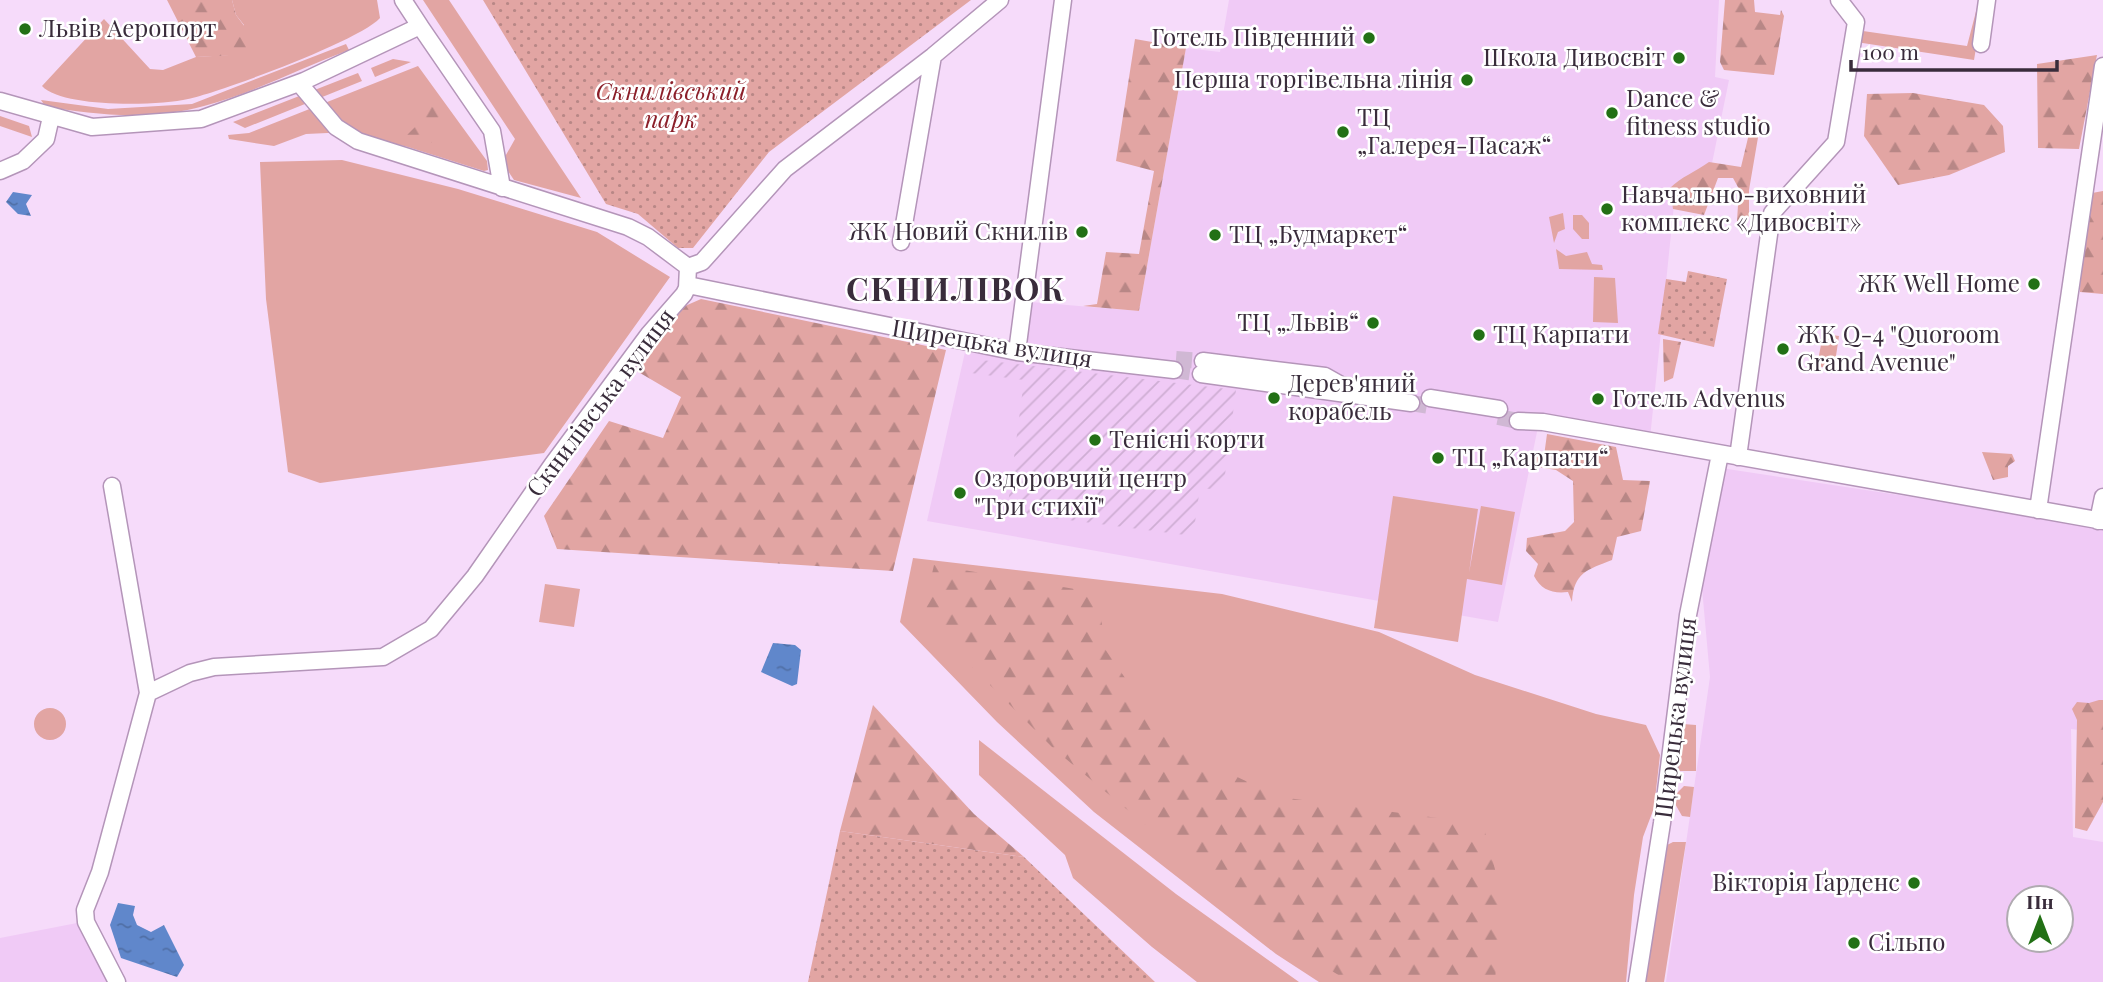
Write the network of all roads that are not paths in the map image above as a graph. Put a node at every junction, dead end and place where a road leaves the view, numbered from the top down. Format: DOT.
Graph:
graph roads {
  1 [pos="403,0"];
  2 [pos="1000,0"];
  3 [pos="1063,0"];
  4 [pos="1839,0"];
  5 [pos="1987,0"];
  6 [pos="420,26"];
  7 [pos="1981,44"];
  8 [pos="933,56"];
  9 [pos="2103,66"];
  10 [pos="301,82"];
  11 [pos="0,101"];
  12 [pos="51,117"];
  13 [pos="0,171"];
  14 [pos="502,188"];
  15 [pos="901,242"];
  16 [pos="688,267"];
  17 [pos="688,285"];
  18 [pos="1017,352"];
  19 [pos="1171,366"];
  20 [pos="1202,368"];
  21 [pos="1408,399"];
  22 [pos="1430,402"];
  23 [pos="1499,413"];
  24 [pos="1523,418"];
  25 [pos="1720,454"];
  26 [pos="1738,457"];
  27 [pos="112,486"];
  28 [pos="2103,497"];
  29 [pos="2038,510"];
  30 [pos="2100,521"];
  31 [pos="148,693"];
  32 [pos="117,982"];
  33 [pos="1637,982"];
  1 -- 6 [label="street"];
  2 -- 8 [label="street"];
  3 -- 18 [label="street"];
  4 -- 26 [label="street"];
  5 -- 7 [label="street"];
  6 -- 10 [label="street"];
  6 -- 14 [label="street"];
  8 -- 15 [label="street"];
  8 -- 16 [label="street"];
  9 -- 29 [label="street"];
  10 -- 12 [label="street"];
  10 -- 14 [label="street"];
  11 -- 12 [label="street"];
  12 -- 13 [label="street"];
  14 -- 16 [label="street"];
  16 -- 17 [label="street, Скнилівська вулиця"];
  17 -- 18 [label="street, Щирецька вулиця"];
  17 -- 31 [label="street, Скнилівська вулиця"];
  18 -- 19 [label="street, Щирецька вулиця"];
  20 -- 21 [label="street"];
  22 -- 23 [label="street"];
  24 -- 25 [label="street"];
  25 -- 26 [label="street"];
  25 -- 33 [label="street, Щирецька вулиця"];
  26 -- 29 [label="street"];
  27 -- 31 [label="street"];
  28 -- 30 [label="street"];
  29 -- 30 [label="street"];
  31 -- 32 [label="street"];
}
